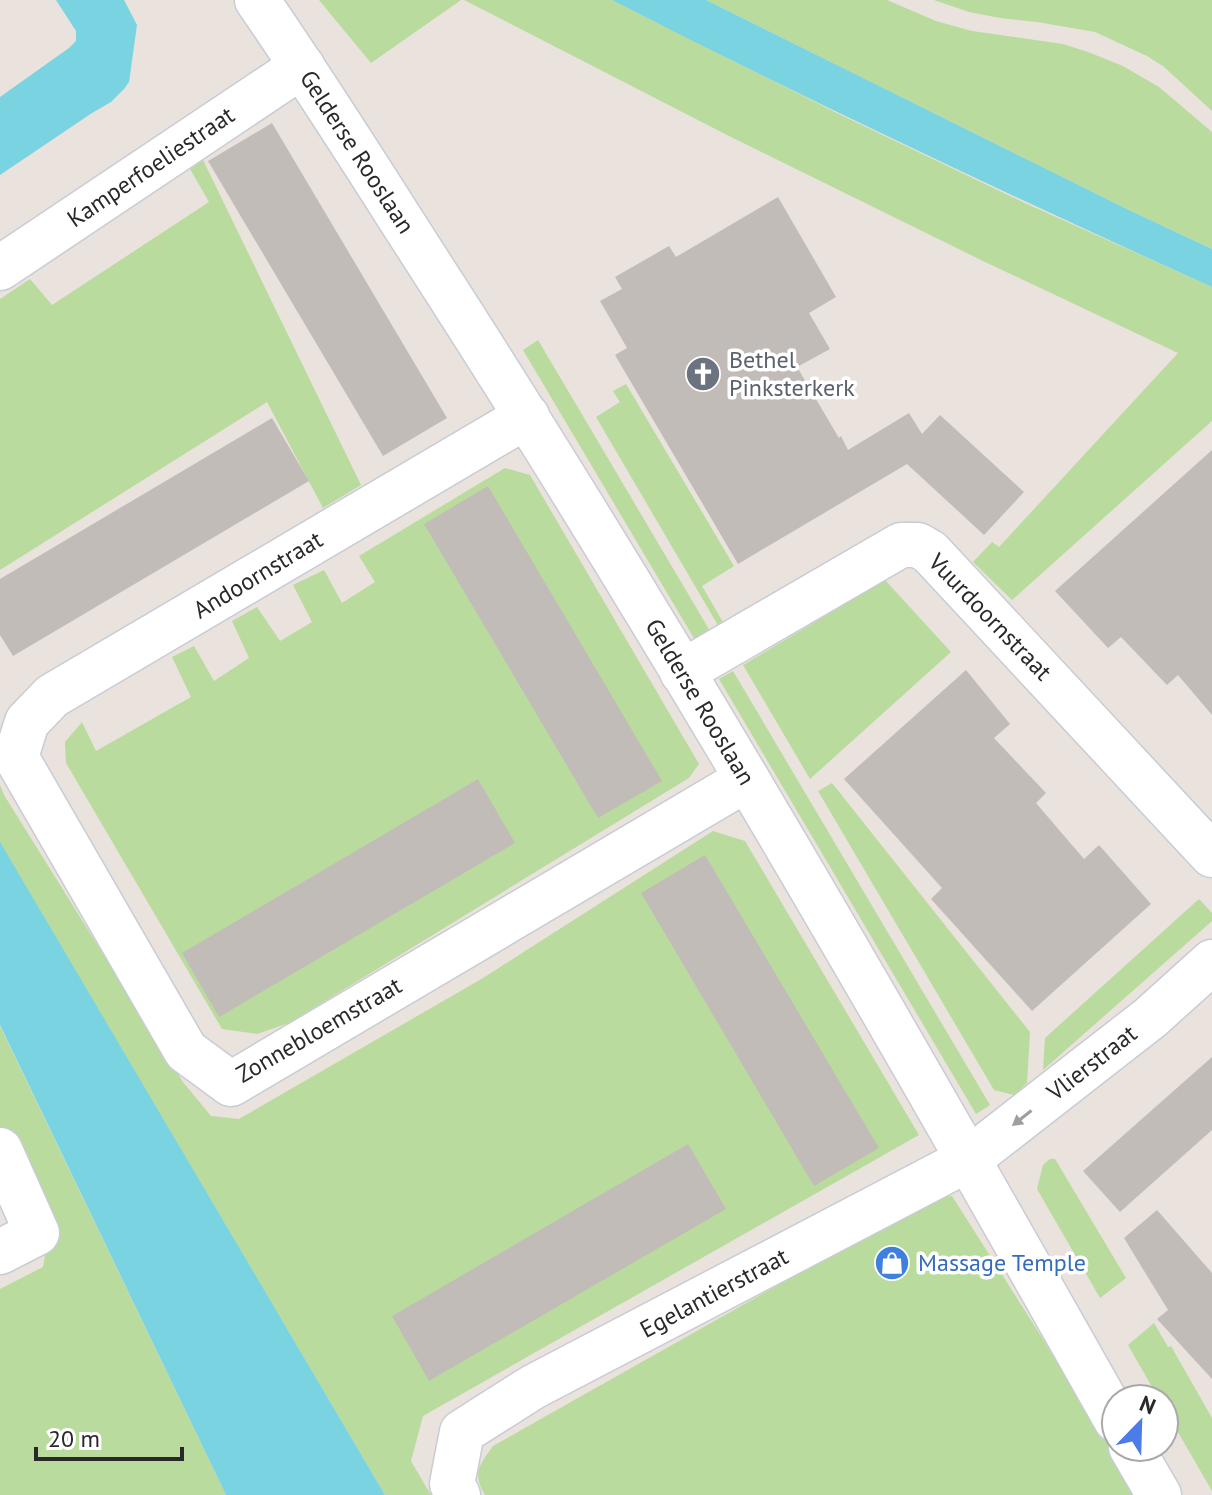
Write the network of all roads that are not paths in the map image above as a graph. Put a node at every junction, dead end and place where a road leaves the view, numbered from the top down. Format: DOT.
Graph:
graph roads {
  1 [pos="257,0"];
  2 [pos="302,66"];
  3 [pos="0,268"];
  4 [pos="527,416"];
  5 [pos="682,672"];
  6 [pos="16,757"];
  7 [pos="747,779"];
  8 [pos="1212,855"];
  9 [pos="1212,962"];
  10 [pos="0,1150"];
  11 [pos="969,1159"];
  12 [pos="19,1243"];
  13 [pos="1100,1392"];
  14 [pos="1140,1463"];
  15 [pos="458,1495"];
  16 [pos="1159,1495"];
  1 -- 2 [label="street, Gelderse Rooslaan"];
  2 -- 3 [label="street, Kamperfoeliestraat"];
  2 -- 4 [label="street, Gelderse Rooslaan"];
  4 -- 5 [label="street, Gelderse Rooslaan"];
  4 -- 6 [label="street, Andoornstraat"];
  5 -- 7 [label="street, Gelderse Rooslaan"];
  5 -- 8 [label="street, Vuurdoornstraat"];
  6 -- 7 [label="street, Zonnebloemstraat"];
  7 -- 11 [label="street, Gelderse Rooslaan"];
  9 -- 11 [label="street, Vlierstraat, one-way"];
  10 -- 12 [label="street"];
  11 -- 13 [label="street, Gelderse Rooslaan"];
  11 -- 15 [label="street, Egelantierstraat"];
  14 -- 16 [label="street"];
}
